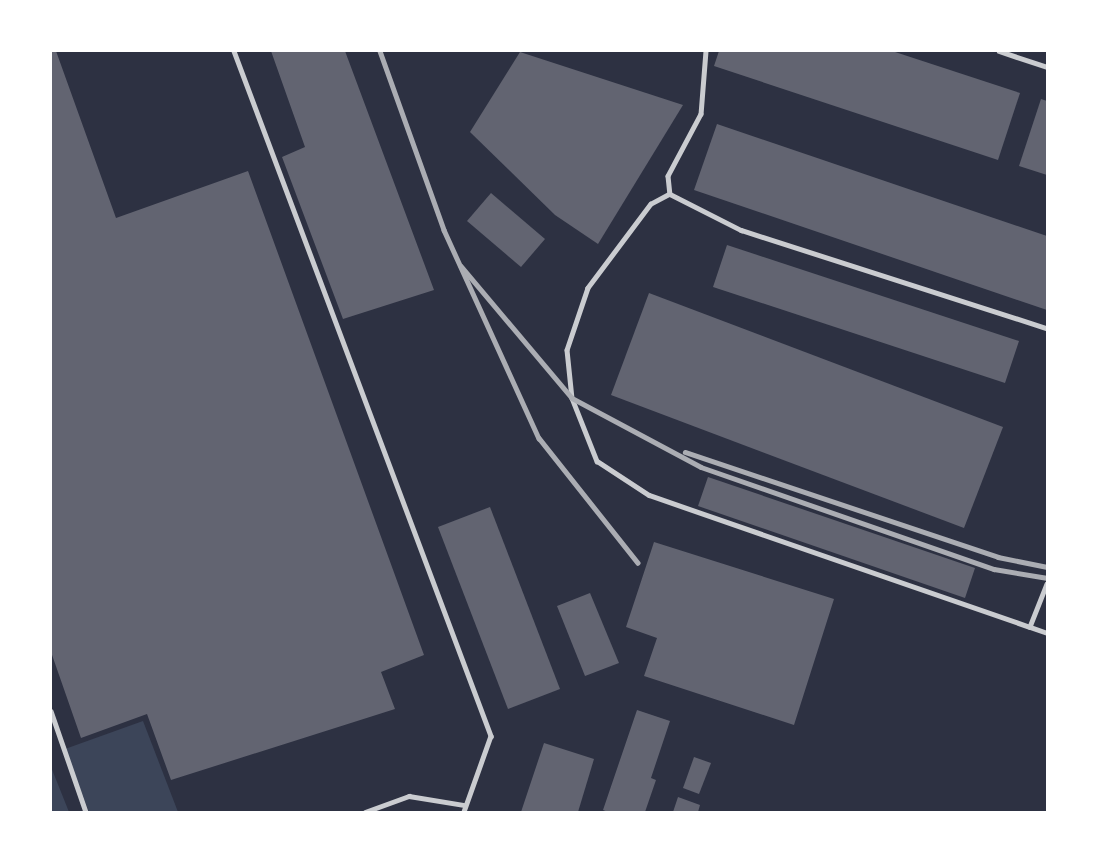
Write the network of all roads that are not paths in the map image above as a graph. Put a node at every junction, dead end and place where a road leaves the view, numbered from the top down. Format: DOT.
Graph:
graph roads {
  1 [pos="234,51"];
  2 [pos="706,51"];
  3 [pos="999,51"];
  4 [pos="1047,67"];
  5 [pos="670,194"];
  6 [pos="1047,328"];
  7 [pos="1047,584"];
  8 [pos="1030,627"];
  9 [pos="1047,633"];
  10 [pos="51,711"];
  11 [pos="464,805"];
  12 [pos="86,812"];
  13 [pos="365,812"];
  14 [pos="464,812"];
  1 -- 11 [label="lane"];
  2 -- 5 [label="lane"];
  3 -- 4 [label="lane"];
  5 -- 6 [label="lane"];
  5 -- 8 [label="lane"];
  7 -- 8 [label="lane"];
  8 -- 9 [label="lane"];
  10 -- 12 [label="lane"];
  11 -- 13 [label="lane"];
  11 -- 14 [label="lane"];
}
